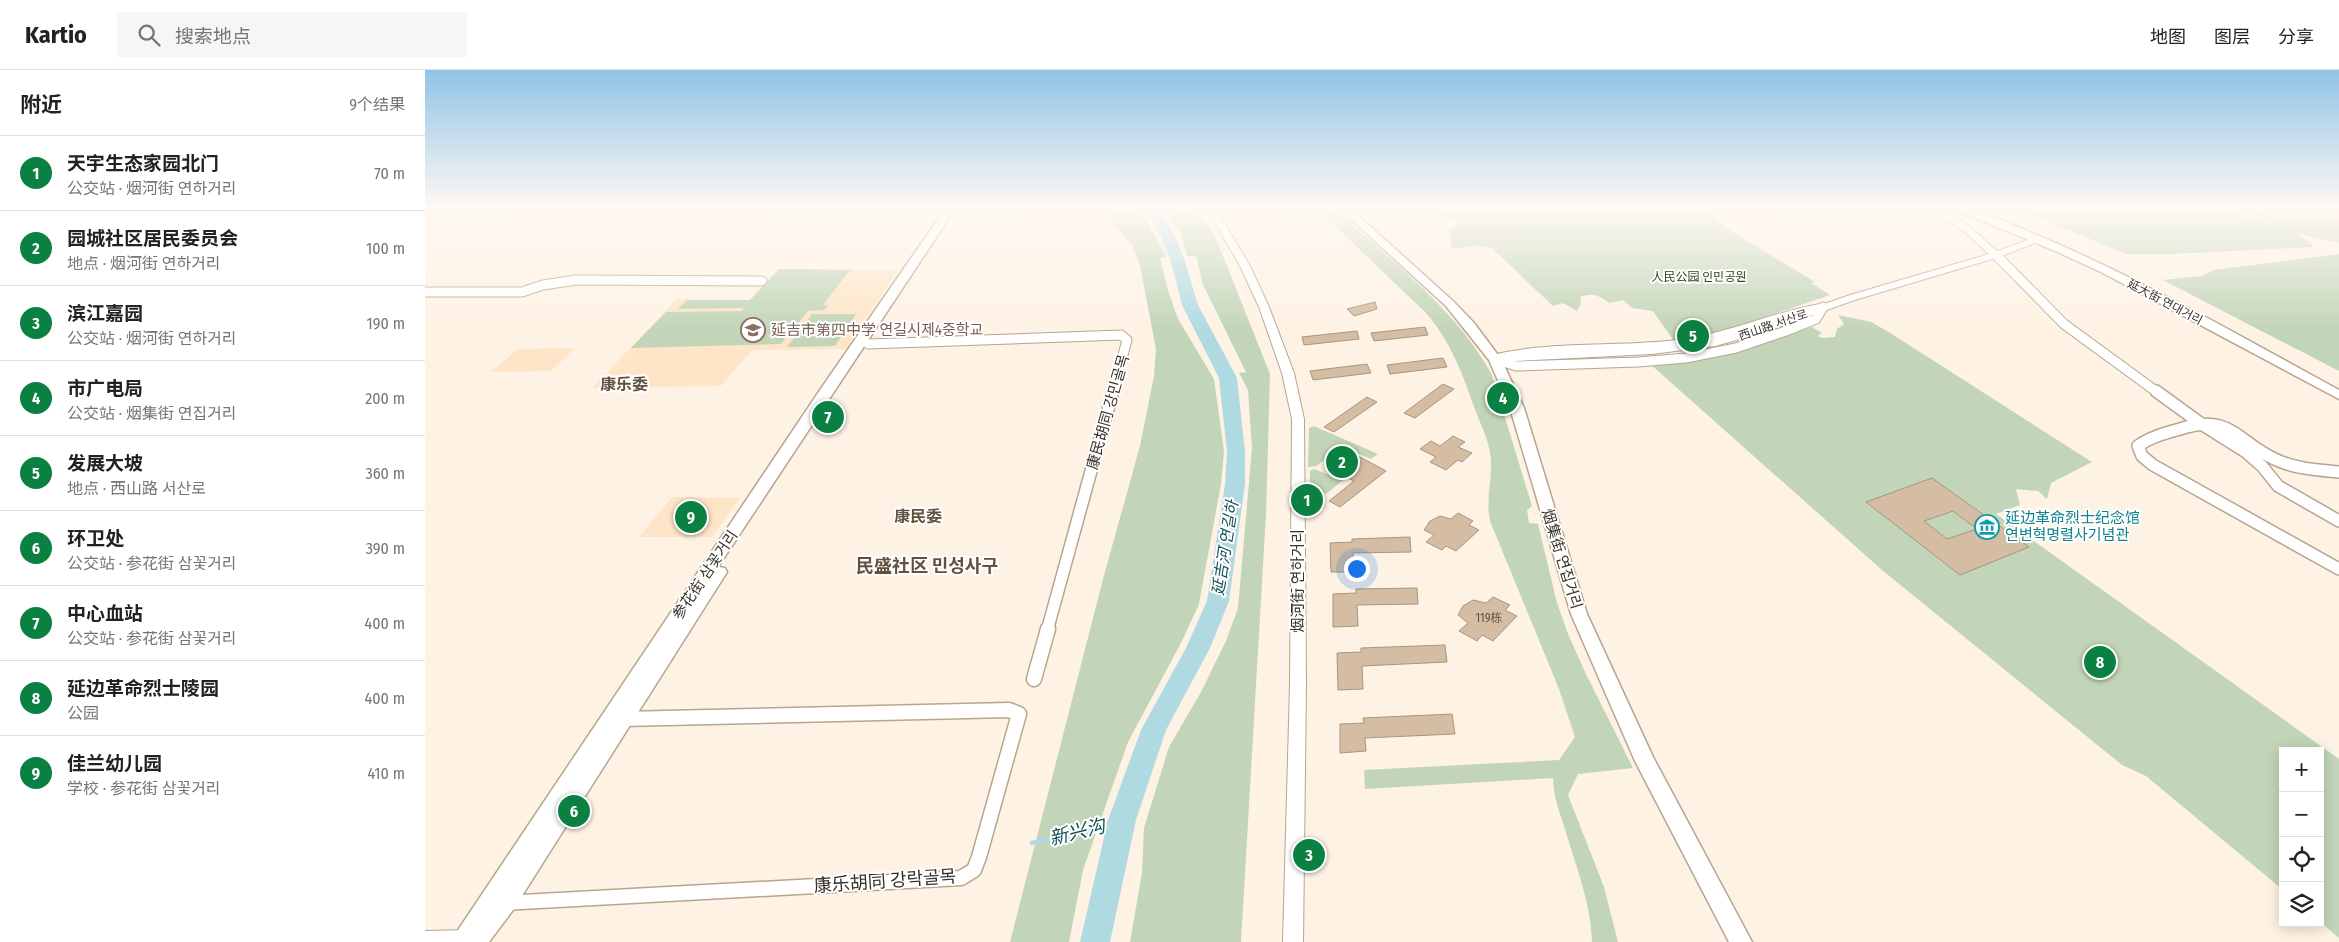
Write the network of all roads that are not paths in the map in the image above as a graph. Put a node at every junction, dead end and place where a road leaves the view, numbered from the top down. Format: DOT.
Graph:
graph roads {
  1 [pos="923,250"];
  2 [pos="931,250"];
  3 [pos="1235,250"];
  4 [pos="1390,250"];
  5 [pos="1991,250"];
  6 [pos="2012,250"];
  7 [pos="2063,250"];
  8 [pos="1997,255"];
  9 [pos="762,281"];
  10 [pos="425,292"];
  11 [pos="868,344"];
  12 [pos="1495,359"];
  13 [pos="2339,396"];
  14 [pos="2200,423"];
  15 [pos="2339,472"];
  16 [pos="2339,521"];
  17 [pos="2339,569"];
  18 [pos="1033,678"];
  19 [pos="623,719"];
  20 [pos="505,903"];
  21 [pos="425,941"];
  22 [pos="468,941"];
  23 [pos="1293,942"];
  24 [pos="1741,942"];
  1 -- 22 [label="main road, 参花街 삼꽃거리"];
  2 -- 11 [label="main road, 参花街 삼꽃거리"];
  3 -- 23 [label="street, 烟河街 연하거리"];
  4 -- 12 [label="main road, 烟集街 연집거리"];
  5 -- 8 [label="street"];
  6 -- 8 [label="street, 西山路 서산로"];
  7 -- 13 [label="main road, 延大街 연대거리"];
  8 -- 12 [label="street, 西山路 서산로"];
  8 -- 14 [label="street"];
  9 -- 10 [label="street"];
  11 -- 18 [label="street, 康民胡同 강민골목"];
  11 -- 19 [label="main road, 参花街 삼꽃거리"];
  12 -- 24 [label="main road, 烟集街 연집거리"];
  14 -- 15 [label="street"];
  14 -- 16 [label="street"];
  14 -- 17 [label="street"];
  19 -- 20 [label="main road, 参花街 삼꽃거리"];
  19 -- 20 [label="street, 康乐胡同 강락골목"];
  20 -- 22 [label="main road, 参花街 삼꽃거리"];
  21 -- 22 [label="street"];
}
